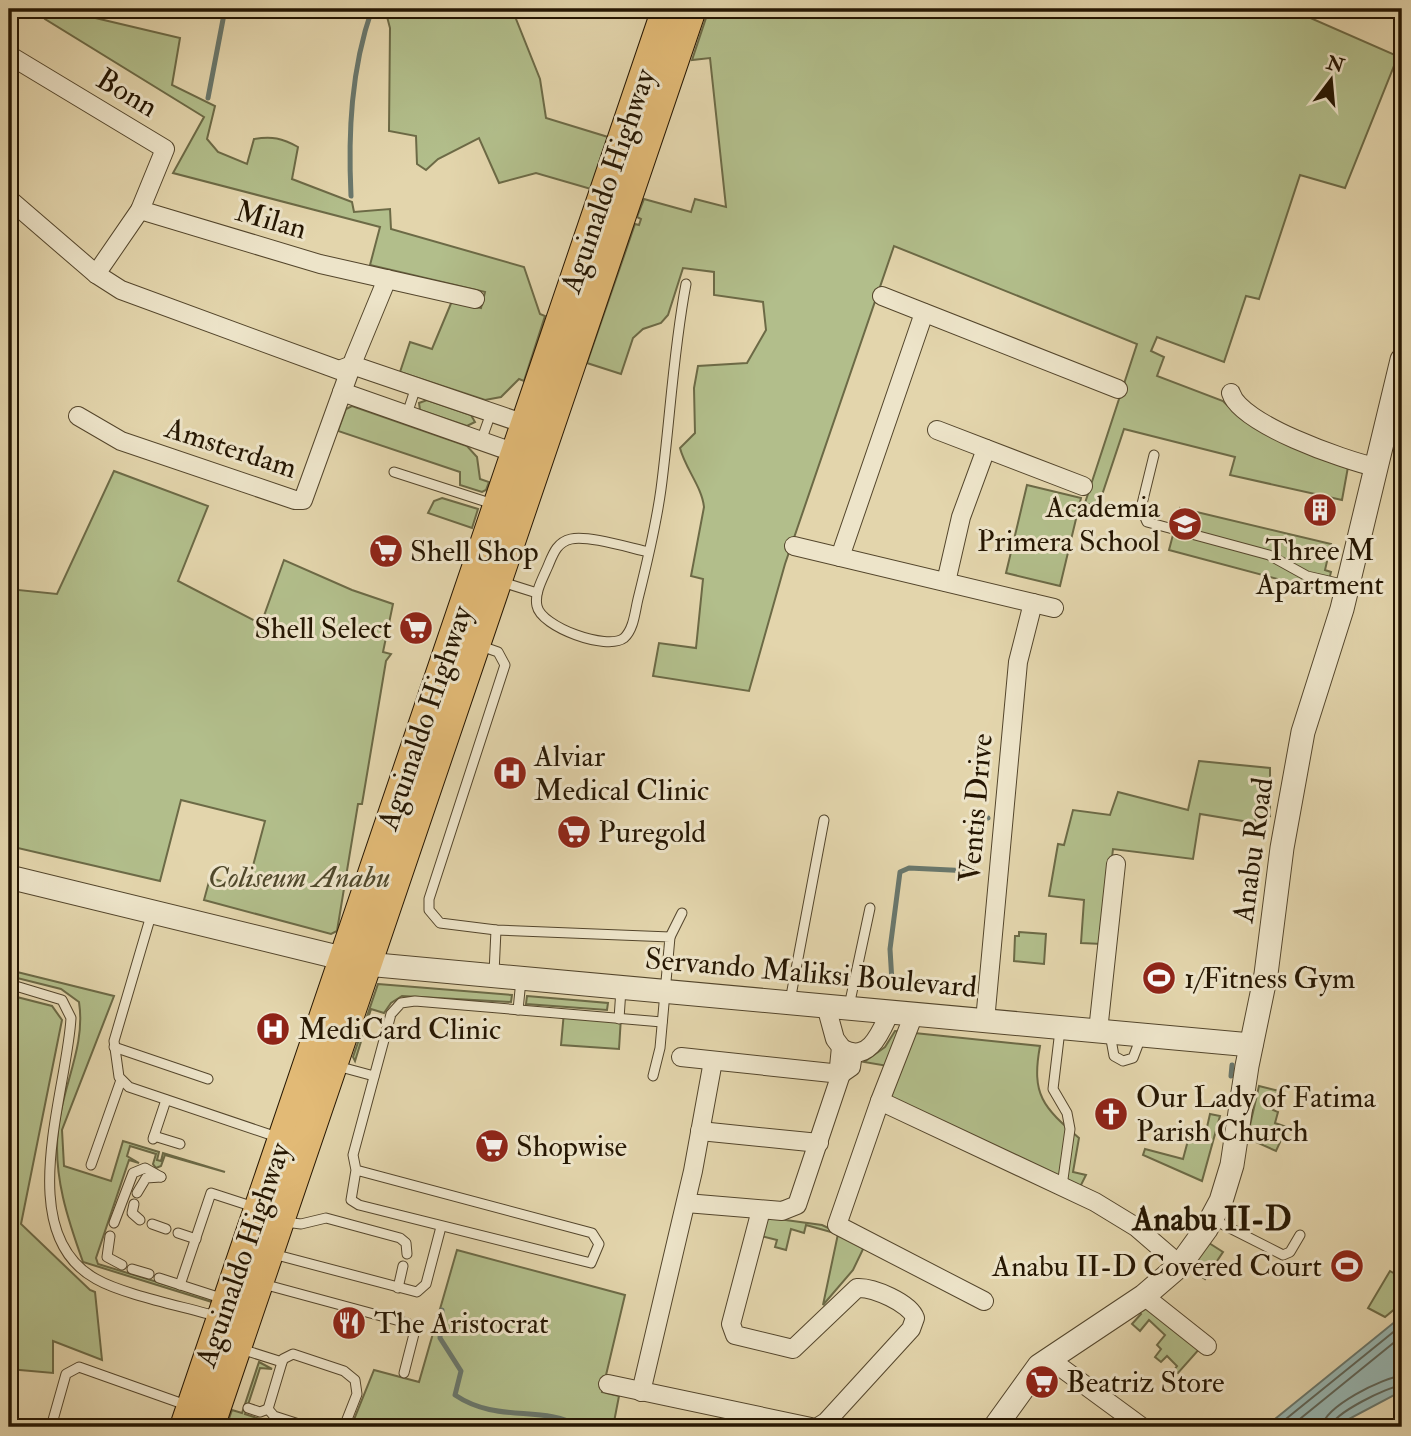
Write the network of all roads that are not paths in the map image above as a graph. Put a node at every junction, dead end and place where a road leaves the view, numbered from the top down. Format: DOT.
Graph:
graph roads {
  1 [pos="667,9"];
  2 [pos="691,9"];
  3 [pos="9,55"];
  4 [pos="9,199"];
  5 [pos="140,210"];
  6 [pos="96,274"];
  7 [pos="387,279"];
  8 [pos="686,284"];
  9 [pos="882,296"];
  10 [pos="475,299"];
  11 [pos="924,313"];
  12 [pos="1402,360"];
  13 [pos="345,368"];
  14 [pos="416,387"];
  15 [pos="1118,389"];
  16 [pos="342,392"];
  17 [pos="1231,393"];
  18 [pos="491,413"];
  19 [pos="407,414"];
  20 [pos="78,416"];
  21 [pos="537,428"];
  22 [pos="937,429"];
  23 [pos="481,441"];
  24 [pos="986,449"];
  25 [pos="1154,455"];
  26 [pos="527,457"];
  27 [pos="1375,467"];
  28 [pos="394,471"];
  29 [pos="1083,486"];
  30 [pos="498,506"];
  31 [pos="794,546"];
  32 [pos="649,552"];
  33 [pos="840,557"];
  34 [pos="497,580"];
  35 [pos="946,582"];
  36 [pos="1348,586"];
  37 [pos="537,593"];
  38 [pos="1033,603"];
  39 [pos="1054,608"];
  40 [pos="464,640"];
  41 [pos="824,820"];
  42 [pos="1116,864"];
  43 [pos="9,877"];
  44 [pos="870,908"];
  45 [pos="152,912"];
  46 [pos="682,914"];
  47 [pos="496,930"];
  48 [pos="670,937"];
  49 [pos="355,960"];
  50 [pos="494,975"];
  51 [pos="521,978"];
  52 [pos="9,984"];
  53 [pos="622,987"];
  54 [pos="665,991"];
  55 [pos="789,1003"];
  56 [pos="838,1007"];
  57 [pos="518,1010"];
  58 [pos="890,1012"];
  59 [pos="914,1014"];
  60 [pos="619,1019"];
  61 [pos="985,1021"];
  62 [pos="662,1023"];
  63 [pos="1060,1028"];
  64 [pos="1104,1032"];
  65 [pos="1251,1045"];
  66 [pos="114,1047"];
  67 [pos="847,1050"];
  68 [pos="681,1057"];
  69 [pos="713,1061"];
  70 [pos="332,1065"];
  71 [pos="841,1074"];
  72 [pos="374,1076"];
  73 [pos="653,1076"];
  74 [pos="208,1079"];
  75 [pos="121,1080"];
  76 [pos="166,1100"];
  77 [pos="880,1101"];
  78 [pos="700,1131"];
  79 [pos="282,1139"];
  80 [pos="180,1143"];
  81 [pos="819,1143"];
  82 [pos="91,1165"];
  83 [pos="356,1170"];
  84 [pos="1062,1186"];
  85 [pos="137,1193"];
  86 [pos="686,1203"];
  87 [pos="134,1204"];
  88 [pos="761,1210"];
  89 [pos="269,1214"];
  90 [pos="1212,1219"];
  91 [pos="140,1220"];
  92 [pos="114,1223"];
  93 [pos="152,1224"];
  94 [pos="442,1227"];
  95 [pos="166,1229"];
  96 [pos="178,1233"];
  97 [pos="1300,1235"];
  98 [pos="110,1237"];
  99 [pos="196,1239"];
  100 [pos="268,1252"];
  101 [pos="407,1254"];
  102 [pos="122,1265"];
  103 [pos="1180,1265"];
  104 [pos="403,1266"];
  105 [pos="132,1269"];
  106 [pos="149,1274"];
  107 [pos="159,1278"];
  108 [pos="258,1283"];
  109 [pos="180,1285"];
  110 [pos="398,1287"];
  111 [pos="1144,1296"];
  112 [pos="984,1301"];
  113 [pos="226,1320"];
  114 [pos="1207,1346"];
  115 [pos="1048,1358"];
  116 [pos="282,1362"];
  117 [pos="404,1373"];
  118 [pos="608,1384"];
  119 [pos="641,1392"];
  120 [pos="248,1408"];
  121 [pos="268,1409"];
  122 [pos="195,1421"];
  123 [pos="51,1427"];
  124 [pos="307,1427"];
  125 [pos="344,1427"];
  126 [pos="811,1427"];
  127 [pos="818,1427"];
  128 [pos="995,1427"];
  129 [pos="1142,1427"];
  1 -- 21 [label="highway, Aguinaldo Highway"];
  2 -- 21 [label="highway, Aguinaldo Highway"];
  3 -- 5 [label="street, Bonn"];
  4 -- 6 [label="street"];
  5 -- 6 [label="street, Bonn"];
  5 -- 7 [label="street, Milan"];
  6 -- 13 [label="street"];
  7 -- 10 [label="street, Milan"];
  7 -- 13 [label="street"];
  8 -- 32 [label="lane"];
  9 -- 11 [label="street"];
  11 -- 15 [label="street"];
  11 -- 33 [label="street"];
  12 -- 27 [label="street, Anabu Road"];
  13 -- 14 [label="street"];
  13 -- 16 [label="street"];
  14 -- 18 [label="street"];
  14 -- 19 [label="lane"];
  16 -- 19 [label="street"];
  16 -- 20 [label="street, Amsterdam"];
  17 -- 27 [label="street"];
  18 -- 21 [label="street"];
  18 -- 23 [label="lane"];
  19 -- 23 [label="street"];
  21 -- 26 [label="highway, Aguinaldo Highway"];
  22 -- 24 [label="street"];
  23 -- 26 [label="street"];
  24 -- 29 [label="street"];
  24 -- 35 [label="street"];
  25 -- 36 [label="lane"];
  26 -- 30 [label="highway, Aguinaldo Highway"];
  26 -- 34 [label="highway, Aguinaldo Highway"];
  27 -- 36 [label="street, Anabu Road"];
  28 -- 30 [label="lane"];
  30 -- 40 [label="highway, Aguinaldo Highway"];
  31 -- 33 [label="street"];
  32 -- 37 [label="lane"];
  32 -- 37 [label="lane"];
  33 -- 35 [label="street"];
  34 -- 37 [label="lane"];
  34 -- 40 [label="highway, Aguinaldo Highway"];
  35 -- 38 [label="street"];
  36 -- 65 [label="street, Anabu Road"];
  38 -- 39 [label="street"];
  38 -- 61 [label="street, Ventis Drive"];
  40 -- 47 [label="lane"];
  40 -- 49 [label="highway, Aguinaldo Highway"];
  41 -- 55 [label="lane"];
  42 -- 64 [label="street"];
  43 -- 45 [label="street, Servando Maliksi Boulevard"];
  44 -- 56 [label="lane"];
  45 -- 49 [label="street, Servando Maliksi Boulevard"];
  45 -- 66 [label="lane"];
  46 -- 48 [label="lane"];
  47 -- 48 [label="lane"];
  47 -- 50 [label="lane"];
  48 -- 54 [label="lane"];
  49 -- 50 [label="street, Servando Maliksi Boulevard"];
  49 -- 70 [label="highway, Aguinaldo Highway"];
  49 -- 79 [label="highway, Aguinaldo Highway"];
  50 -- 51 [label="street, Servando Maliksi Boulevard"];
  51 -- 53 [label="street, Servando Maliksi Boulevard"];
  51 -- 57 [label="lane"];
  52 -- 113 [label="lane"];
  53 -- 54 [label="street, Servando Maliksi Boulevard"];
  53 -- 60 [label="lane"];
  54 -- 55 [label="street, Servando Maliksi Boulevard"];
  54 -- 62 [label="lane"];
  55 -- 56 [label="street, Servando Maliksi Boulevard"];
  56 -- 58 [label="street, Servando Maliksi Boulevard"];
  56 -- 67 [label="street"];
  57 -- 60 [label="lane"];
  57 -- 72 [label="lane"];
  58 -- 59 [label="street, Servando Maliksi Boulevard"];
  58 -- 67 [label="street"];
  59 -- 61 [label="street, Servando Maliksi Boulevard"];
  59 -- 77 [label="street"];
  60 -- 62 [label="lane"];
  61 -- 63 [label="street, Servando Maliksi Boulevard"];
  62 -- 73 [label="lane"];
  63 -- 64 [label="street, Servando Maliksi Boulevard"];
  63 -- 84 [label="lane"];
  64 -- 65 [label="street, Servando Maliksi Boulevard"];
  65 -- 90 [label="street, Anabu Road"];
  66 -- 74 [label="lane"];
  66 -- 75 [label="lane"];
  67 -- 71 [label="street"];
  68 -- 69 [label="street"];
  69 -- 71 [label="street"];
  69 -- 78 [label="street"];
  70 -- 72 [label="lane"];
  70 -- 89 [label="highway, Aguinaldo Highway"];
  71 -- 81 [label="street"];
  72 -- 83 [label="lane"];
  75 -- 76 [label="lane"];
  75 -- 82 [label="lane"];
  76 -- 79 [label="lane"];
  76 -- 80 [label="lane"];
  77 -- 84 [label="street"];
  77 -- 112 [label="street"];
  78 -- 81 [label="street"];
  78 -- 86 [label="street"];
  79 -- 89 [label="highway, Aguinaldo Highway"];
  81 -- 88 [label="street"];
  83 -- 94 [label="lane"];
  83 -- 94 [label="lane"];
  84 -- 103 [label="street"];
  85 -- 92 [label="lane"];
  86 -- 88 [label="street"];
  86 -- 119 [label="street"];
  87 -- 91 [label="lane"];
  88 -- 127 [label="street"];
  89 -- 99 [label="lane"];
  89 -- 100 [label="highway, Aguinaldo Highway"];
  89 -- 101 [label="lane"];
  89 -- 113 [label="highway, Aguinaldo Highway"];
  90 -- 97 [label="lane"];
  90 -- 103 [label="street, Anabu Road"];
  93 -- 95 [label="lane"];
  94 -- 110 [label="lane"];
  96 -- 99 [label="lane"];
  98 -- 102 [label="lane"];
  99 -- 109 [label="lane"];
  100 -- 108 [label="highway, Aguinaldo Highway"];
  100 -- 110 [label="lane"];
  103 -- 111 [label="street, Anabu Road"];
  104 -- 110 [label="lane"];
  105 -- 106 [label="lane"];
  107 -- 109 [label="lane"];
  108 -- 113 [label="highway, Aguinaldo Highway"];
  108 -- 117 [label="lane"];
  109 -- 113 [label="lane"];
  111 -- 114 [label="street"];
  111 -- 115 [label="street, Anabu Road"];
  113 -- 116 [label="lane"];
  113 -- 122 [label="highway, Aguinaldo Highway"];
  115 -- 128 [label="street, Anabu Road"];
  115 -- 129 [label="street"];
  116 -- 121 [label="lane"];
  116 -- 125 [label="lane"];
  118 -- 119 [label="street"];
  119 -- 126 [label="street"];
  120 -- 121 [label="lane"];
  121 -- 124 [label="lane"];
  122 -- 123 [label="lane"];
}
